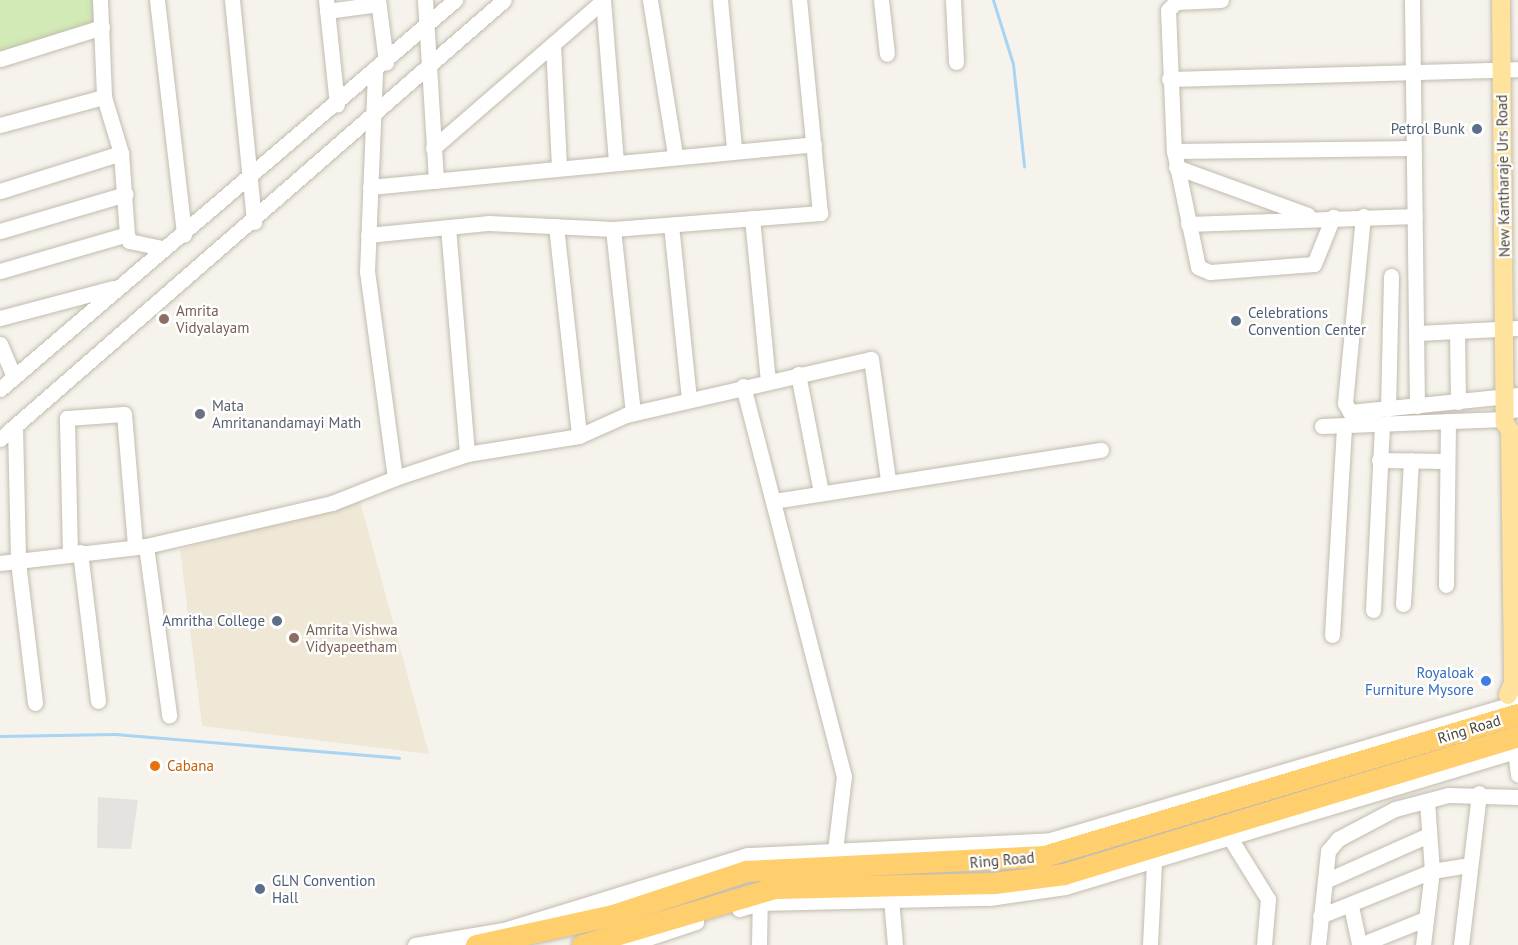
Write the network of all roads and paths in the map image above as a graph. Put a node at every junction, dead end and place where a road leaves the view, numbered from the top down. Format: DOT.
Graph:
graph roads {
  1 [pos="100,0"];
  2 [pos="157,0"];
  3 [pos="232,0"];
  4 [pos="425,0"];
  5 [pos="455,0"];
  6 [pos="504,0"];
  7 [pos="650,0"];
  8 [pos="720,0"];
  9 [pos="799,0"];
  10 [pos="880,0"];
  11 [pos="952,0"];
  12 [pos="1221,0"];
  13 [pos="1412,0"];
  14 [pos="1500,0"];
  15 [pos="603,1"];
  16 [pos="379,2"];
  17 [pos="326,6"];
  18 [pos="427,26"];
  19 [pos="102,27"];
  20 [pos="553,44"];
  21 [pos="887,54"];
  22 [pos="0,59"];
  23 [pos="956,62"];
  24 [pos="380,67"];
  25 [pos="428,68"];
  26 [pos="1412,70"];
  27 [pos="1510,70"];
  28 [pos="1169,79"];
  29 [pos="104,97"];
  30 [pos="337,104"];
  31 [pos="375,112"];
  32 [pos="0,125"];
  33 [pos="814,144"];
  34 [pos="433,148"];
  35 [pos="1413,148"];
  36 [pos="735,149"];
  37 [pos="1174,151"];
  38 [pos="121,153"];
  39 [pos="675,155"];
  40 [pos="616,162"];
  41 [pos="559,167"];
  42 [pos="1176,167"];
  43 [pos="250,180"];
  44 [pos="436,181"];
  45 [pos="370,187"];
  46 [pos="0,192"];
  47 [pos="126,194"];
  48 [pos="1363,216"];
  49 [pos="1415,216"];
  50 [pos="1333,217"];
  51 [pos="1317,218"];
  52 [pos="752,219"];
  53 [pos="254,222"];
  54 [pos="1188,224"];
  55 [pos="670,225"];
  56 [pos="556,226"];
  57 [pos="448,227"];
  58 [pos="612,229"];
  59 [pos="0,231"];
  60 [pos="127,234"];
  61 [pos="184,234"];
  62 [pos="368,235"];
  63 [pos="163,248"];
  64 [pos="0,271"];
  65 [pos="1391,276"];
  66 [pos="118,286"];
  67 [pos="0,318"];
  68 [pos="1512,329"];
  69 [pos="1456,331"];
  70 [pos="1418,333"];
  71 [pos="0,344"];
  72 [pos="798,374"];
  73 [pos="14,377"];
  74 [pos="768,380"];
  75 [pos="743,386"];
  76 [pos="0,389"];
  77 [pos="689,399"];
  78 [pos="1458,402"];
  79 [pos="1417,406"];
  80 [pos="1388,409"];
  81 [pos="1510,409"];
  82 [pos="633,413"];
  83 [pos="1448,422"];
  84 [pos="1382,424"];
  85 [pos="1344,425"];
  86 [pos="15,426"];
  87 [pos="1322,426"];
  88 [pos="579,436"];
  89 [pos="0,439"];
  90 [pos="1101,450"];
  91 [pos="467,454"];
  92 [pos="1379,460"];
  93 [pos="1411,460"];
  94 [pos="1447,461"];
  95 [pos="395,478"];
  96 [pos="888,480"];
  97 [pos="822,492"];
  98 [pos="774,501"];
  99 [pos="141,546"];
  100 [pos="75,553"];
  101 [pos="18,562"];
  102 [pos="0,563"];
  103 [pos="1446,585"];
  104 [pos="1403,604"];
  105 [pos="1373,610"];
  106 [pos="1332,635"];
  107 [pos="98,701"];
  108 [pos="35,703"];
  109 [pos="169,715"];
  110 [pos="1514,723"];
  111 [pos="1518,775"];
  112 [pos="1479,793"];
  113 [pos="1518,797"];
  114 [pos="1427,801"];
  115 [pos="1426,836"];
  116 [pos="1230,838"];
  117 [pos="834,857"];
  118 [pos="1154,862"];
  119 [pos="1469,865"];
  120 [pos="1432,871"];
  121 [pos="1325,880"];
  122 [pos="760,897"];
  123 [pos="891,899"];
  124 [pos="1351,906"];
  125 [pos="1320,916"];
  126 [pos="1425,919"];
  127 [pos="415,945"];
  128 [pos="476,945"];
  129 [pos="582,945"];
  130 [pos="627,945"];
  131 [pos="759,945"];
  132 [pos="895,945"];
  133 [pos="1150,945"];
  134 [pos="1160,945"];
  135 [pos="1264,945"];
  136 [pos="1318,945"];
  137 [pos="1360,945"];
  138 [pos="1423,945"];
  139 [pos="1461,945"];
  1 -- 19 [label="street"];
  2 -- 61 [label="street"];
  3 -- 43 [label="street"];
  4 -- 18 [label="street"];
  5 -- 18 [label="street"];
  6 -- 25 [label="street"];
  7 -- 39 [label="street"];
  8 -- 36 [label="street"];
  9 -- 33 [label="street"];
  10 -- 21 [label="street"];
  11 -- 23 [label="street"];
  12 -- 28 [label="street"];
  13 -- 26 [label="street"];
  14 -- 27 [label="main road, New Kantharaje Urs Road"];
  15 -- 20 [label="street"];
  15 -- 40 [label="street"];
  16 -- 17 [label="street"];
  16 -- 24 [label="street"];
  17 -- 30 [label="street"];
  18 -- 24 [label="street"];
  18 -- 25 [label="street"];
  19 -- 22 [label="street"];
  19 -- 29 [label="street"];
  20 -- 34 [label="street"];
  20 -- 41 [label="street"];
  24 -- 30 [label="street"];
  24 -- 31 [label="street"];
  25 -- 31 [label="street"];
  25 -- 34 [label="street"];
  26 -- 27 [label="street"];
  26 -- 28 [label="street"];
  26 -- 35 [label="street"];
  27 -- 68 [label="main road, New Kantharaje Urs Road"];
  28 -- 37 [label="street"];
  29 -- 32 [label="street"];
  29 -- 38 [label="street"];
  30 -- 43 [label="street"];
  31 -- 45 [label="street"];
  31 -- 53 [label="street"];
  33 -- 36 [label="street"];
  33 -- 52 [label="street"];
  34 -- 44 [label="street"];
  35 -- 37 [label="street"];
  35 -- 49 [label="street"];
  36 -- 39 [label="street"];
  37 -- 42 [label="street"];
  38 -- 46 [label="street"];
  38 -- 47 [label="street"];
  39 -- 40 [label="street"];
  40 -- 41 [label="street"];
  41 -- 44 [label="street"];
  42 -- 51 [label="street"];
  42 -- 54 [label="street"];
  43 -- 53 [label="street"];
  43 -- 61 [label="street"];
  44 -- 45 [label="street"];
  45 -- 62 [label="street"];
  47 -- 59 [label="street"];
  47 -- 60 [label="street"];
  48 -- 49 [label="street"];
  48 -- 50 [label="street"];
  48 -- 80 [label="street"];
  49 -- 70 [label="street"];
  50 -- 51 [label="street"];
  50 -- 54 [label="street"];
  51 -- 54 [label="street"];
  52 -- 55 [label="street"];
  52 -- 74 [label="street"];
  53 -- 86 [label="street"];
  55 -- 58 [label="street"];
  55 -- 77 [label="street"];
  56 -- 57 [label="street"];
  56 -- 58 [label="street"];
  56 -- 88 [label="street"];
  57 -- 62 [label="street"];
  57 -- 91 [label="street"];
  58 -- 82 [label="street"];
  60 -- 63 [label="street"];
  60 -- 64 [label="street"];
  61 -- 63 [label="street"];
  62 -- 95 [label="street"];
  63 -- 66 [label="street"];
  65 -- 80 [label="street"];
  66 -- 67 [label="street"];
  66 -- 73 [label="street"];
  68 -- 69 [label="street"];
  68 -- 81 [label="main road, New Kantharaje Urs Road"];
  69 -- 70 [label="street"];
  69 -- 78 [label="street"];
  70 -- 79 [label="street"];
  71 -- 73 [label="street"];
  72 -- 74 [label="street"];
  72 -- 96 [label="street"];
  72 -- 97 [label="street"];
  73 -- 76 [label="street"];
  74 -- 75 [label="street"];
  75 -- 77 [label="street"];
  75 -- 98 [label="street"];
  77 -- 82 [label="street"];
  78 -- 79 [label="street"];
  78 -- 81 [label="street"];
  79 -- 80 [label="street"];
  81 -- 83 [label="street"];
  81 -- 110 [label="main road, New Kantharaje Urs Road"];
  82 -- 88 [label="street"];
  83 -- 84 [label="street"];
  83 -- 94 [label="street"];
  84 -- 85 [label="street"];
  84 -- 92 [label="street"];
  85 -- 87 [label="street"];
  85 -- 106 [label="street"];
  86 -- 89 [label="street"];
  86 -- 101 [label="street"];
  88 -- 91 [label="street"];
  90 -- 96 [label="street"];
  91 -- 95 [label="street"];
  92 -- 93 [label="street"];
  92 -- 105 [label="street"];
  93 -- 94 [label="street"];
  93 -- 104 [label="street"];
  94 -- 103 [label="street"];
  95 -- 99 [label="street"];
  96 -- 97 [label="street"];
  97 -- 98 [label="street"];
  98 -- 117 [label="street"];
  99 -- 100 [label="street"];
  99 -- 100 [label="street"];
  99 -- 109 [label="street"];
  100 -- 101 [label="street"];
  100 -- 107 [label="street"];
  101 -- 102 [label="street"];
  101 -- 108 [label="street"];
  110 -- 111 [label="street"];
  110 -- 116 [label="street"];
  110 -- 117 [label="highway, Ring Road"];
  110 -- 122 [label="highway, Ring Road"];
  112 -- 113 [label="street"];
  112 -- 114 [label="street"];
  112 -- 119 [label="street"];
  114 -- 115 [label="street"];
  114 -- 121 [label="street"];
  115 -- 120 [label="street"];
  115 -- 121 [label="street"];
  116 -- 118 [label="street"];
  116 -- 135 [label="street"];
  117 -- 127 [label="street"];
  117 -- 128 [label="highway, Ring Road"];
  118 -- 123 [label="street"];
  118 -- 133 [label="street"];
  119 -- 120 [label="street"];
  119 -- 139 [label="street"];
  120 -- 124 [label="street"];
  120 -- 126 [label="street"];
  121 -- 125 [label="street"];
  122 -- 123 [label="street"];
  122 -- 129 [label="highway, Ring Road"];
  122 -- 130 [label="street"];
  122 -- 131 [label="street"];
  123 -- 132 [label="street"];
  124 -- 125 [label="street"];
  124 -- 137 [label="street"];
  125 -- 136 [label="street"];
  126 -- 137 [label="street"];
  126 -- 138 [label="street"];
  133 -- 134 [label="street"];
}
